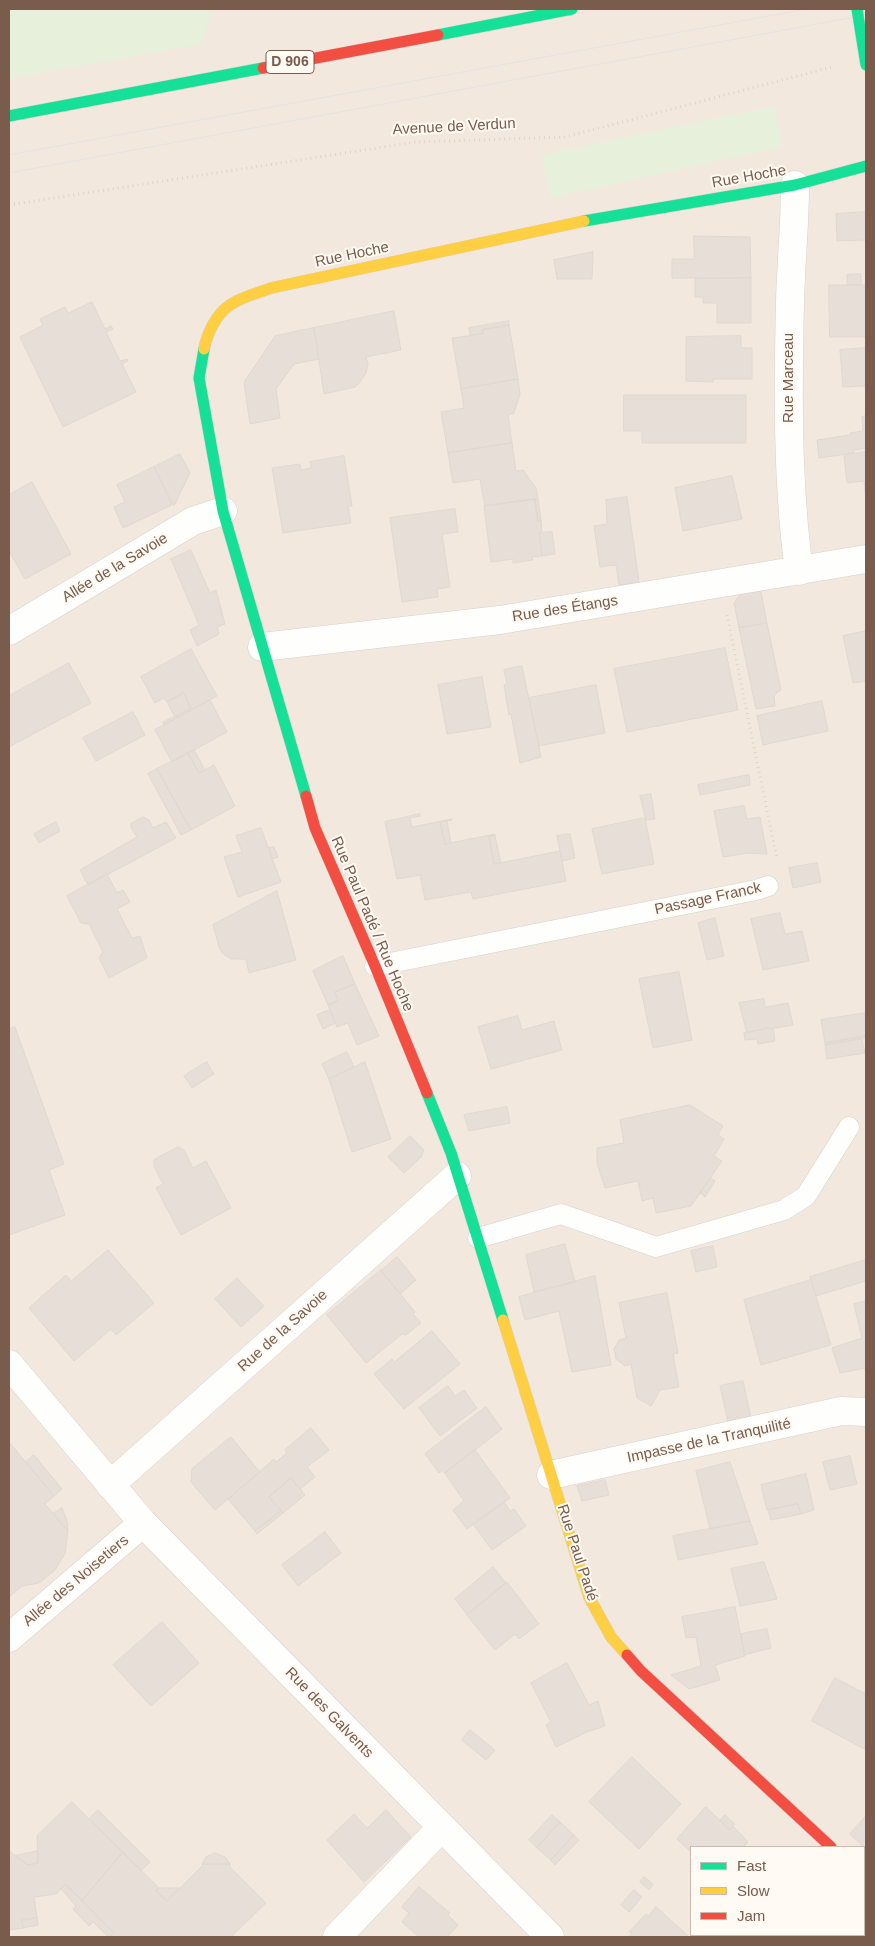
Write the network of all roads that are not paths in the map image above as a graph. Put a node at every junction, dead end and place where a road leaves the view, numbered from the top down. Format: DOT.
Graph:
graph roads {
  1 [pos="572,9"];
  2 [pos="857,9"];
  3 [pos="866,65"];
  4 [pos="9,116"];
  5 [pos="866,166"];
  6 [pos="795,185"];
  7 [pos="223,511"];
  8 [pos="866,559"];
  9 [pos="799,570"];
  10 [pos="9,630"];
  11 [pos="262,647"];
  12 [pos="272,679"];
  13 [pos="768,886"];
  14 [pos="375,966"];
  15 [pos="849,1127"];
  16 [pos="456,1176"];
  17 [pos="478,1238"];
  18 [pos="9,1364"];
  19 [pos="866,1412"];
  20 [pos="551,1475"];
  21 [pos="110,1485"];
  22 [pos="144,1523"];
  23 [pos="9,1638"];
  24 [pos="441,1828"];
  25 [pos="830,1846"];
  26 [pos="337,1937"];
  27 [pos="550,1937"];
  1 -- 4 [label="street, D 906"];
  2 -- 3 [label="street, bridge"];
  5 -- 6 [label="street, Rue Hoche"];
  6 -- 7 [label="street, Rue Hoche"];
  6 -- 9 [label="street, Rue Marceau"];
  7 -- 10 [label="street, Allée de la Savoie"];
  7 -- 11 [label="street, Rue Hoche"];
  8 -- 9 [label="street, Rue des Étangs"];
  9 -- 11 [label="street, Rue des Étangs"];
  11 -- 12 [label="street, Rue Hoche"];
  12 -- 14 [label="street, Rue Paul Padé / Rue Hoche"];
  13 -- 14 [label="lane, Passage Franck"];
  14 -- 16 [label="street, Rue Paul Padé / Rue Hoche"];
  15 -- 17 [label="lane"];
  16 -- 17 [label="street, Rue Paul Padé"];
  16 -- 21 [label="street, Rue de la Savoie"];
  17 -- 20 [label="street, Rue Paul Padé"];
  18 -- 21 [label="street, Rue des Galvents"];
  19 -- 20 [label="street, Impasse de la Tranquilité"];
  20 -- 25 [label="street, Rue Paul Padé"];
  21 -- 22 [label="street, Rue des Galvents"];
  22 -- 23 [label="street, Allée des Noisetiers"];
  22 -- 24 [label="street, Rue des Galvents"];
  24 -- 26 [label="street"];
  24 -- 27 [label="street, Rue des Galvents"];
}
